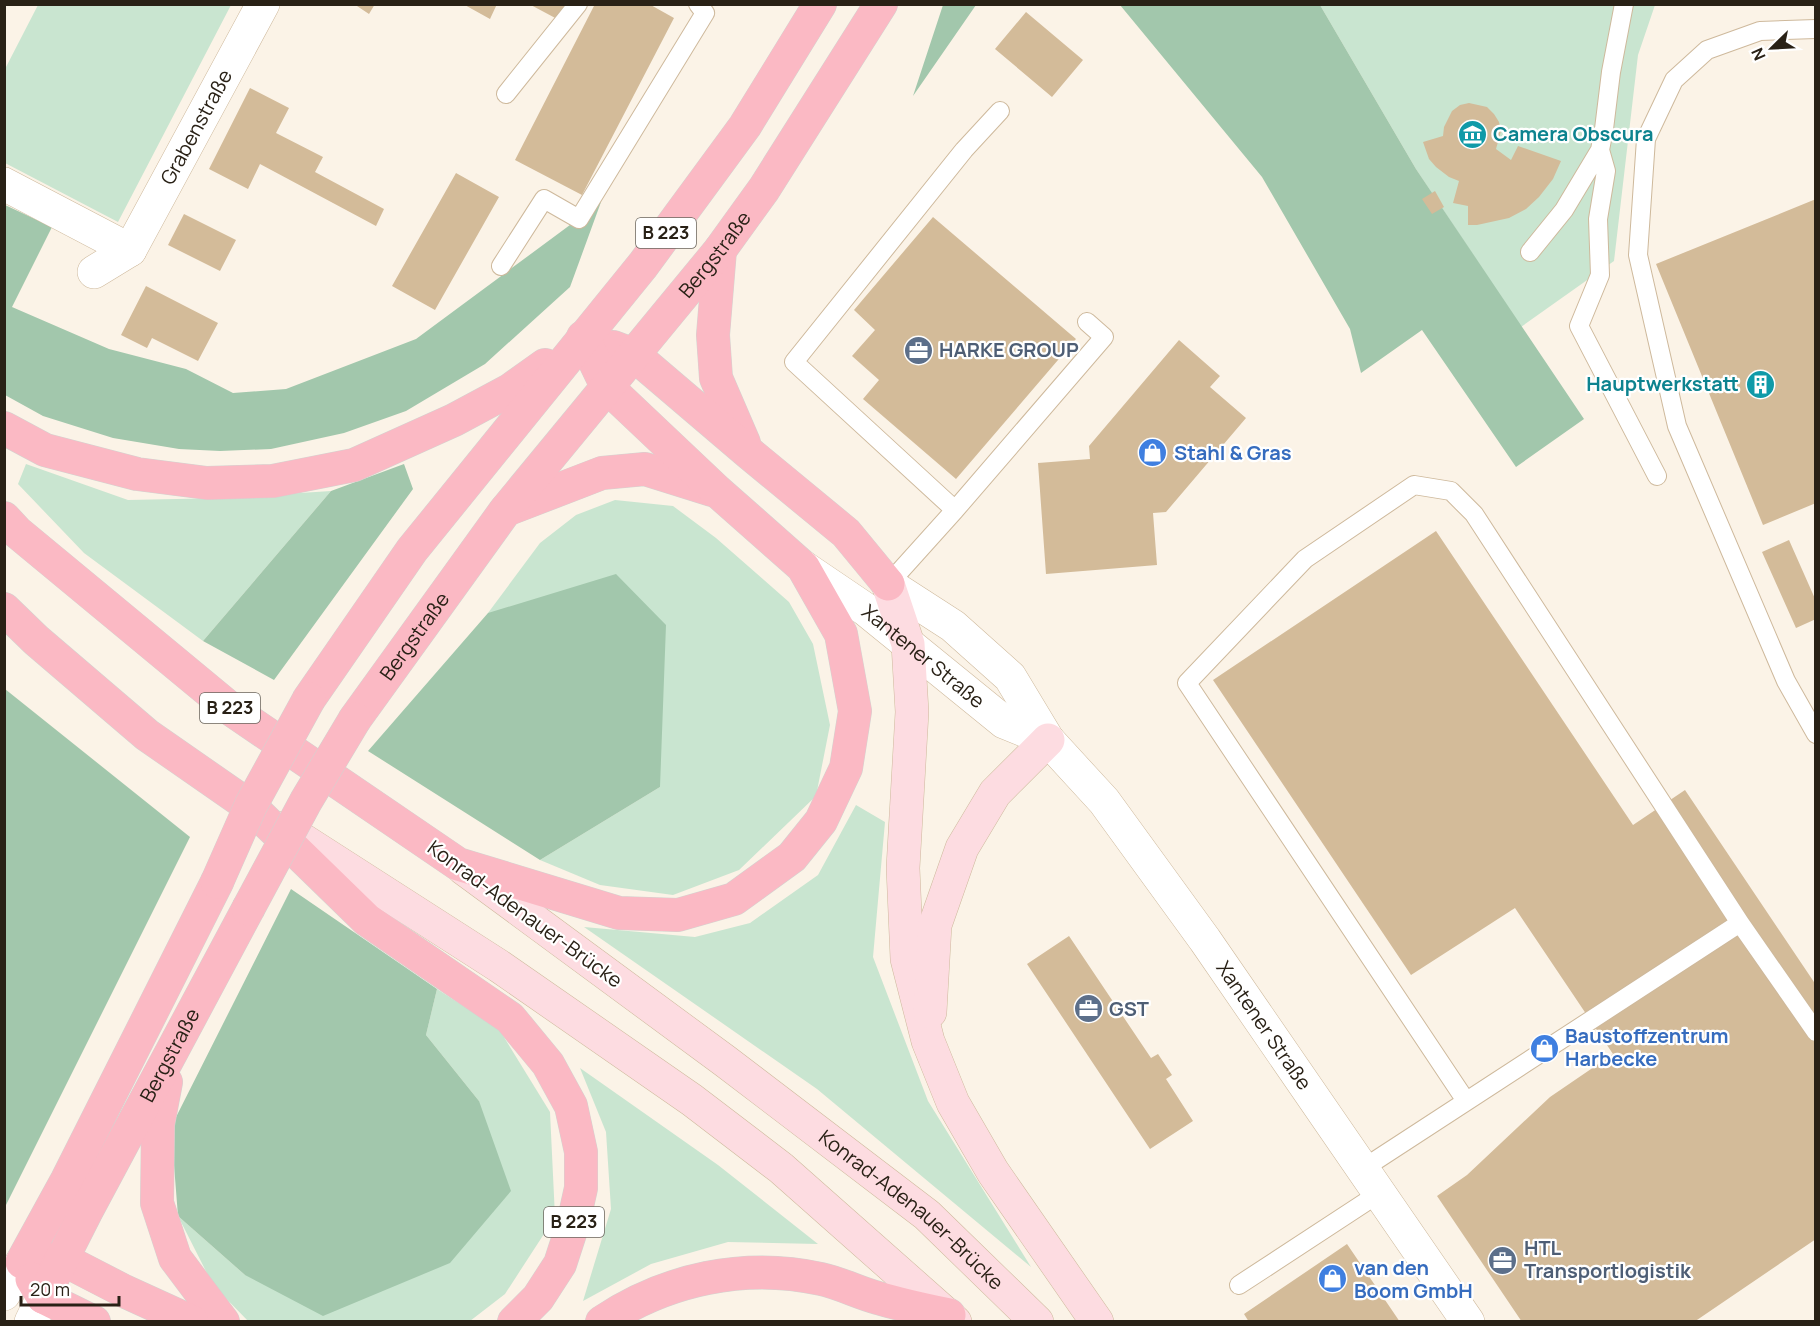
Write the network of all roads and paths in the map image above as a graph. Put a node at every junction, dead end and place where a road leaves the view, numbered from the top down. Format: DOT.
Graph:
graph roads {
  1 [pos="262,4"];
  2 [pos="578,4"];
  3 [pos="698,4"];
  4 [pos="820,4"];
  5 [pos="881,4"];
  6 [pos="1623,4"];
  7 [pos="1815,29"];
  8 [pos="506,94"];
  9 [pos="1000,111"];
  10 [pos="1600,150"];
  11 [pos="4,184"];
  12 [pos="130,250"];
  13 [pos="720,250"];
  14 [pos="1530,252"];
  15 [pos="501,266"];
  16 [pos="94,272"];
  17 [pos="1087,322"];
  18 [pos="583,337"];
  19 [pos="634,355"];
  20 [pos="607,387"];
  21 [pos="4,428"];
  22 [pos="748,453"];
  23 [pos="1657,476"];
  24 [pos="717,491"];
  25 [pos="955,510"];
  26 [pos="505,511"];
  27 [pos="4,518"];
  28 [pos="803,567"];
  29 [pos="888,584"];
  30 [pos="4,609"];
  31 [pos="865,609"];
  32 [pos="908,644"];
  33 [pos="1815,734"];
  34 [pos="1048,740"];
  35 [pos="252,808"];
  36 [pos="458,864"];
  37 [pos="1740,923"];
  38 [pos="1815,1032"];
  39 [pos="928,1041"];
  40 [pos="172,1050"];
  41 [pos="1466,1101"];
  42 [pos="1372,1180"];
  43 [pos="62,1259"];
  44 [pos="22,1262"];
  45 [pos="1239,1285"];
  46 [pos="4,1294"];
  47 [pos="37,1309"];
  48 [pos="952,1318"];
  49 [pos="94,1322"];
  50 [pos="192,1322"];
  51 [pos="223,1322"];
  52 [pos="514,1322"];
  53 [pos="602,1322"];
  54 [pos="1037,1322"];
  55 [pos="1097,1322"];
  56 [pos="1468,1322"];
  1 -- 12 [label="street, Grabenstraße"];
  2 -- 8 [label="lane"];
  3 -- 15 [label="lane"];
  4 -- 18 [label="main road, Bergstraße / B 223"];
  5 -- 13 [label="main road, Bergstraße / B 223"];
  6 -- 10 [label="lane"];
  7 -- 33 [label="lane"];
  9 -- 25 [label="lane"];
  10 -- 14 [label="lane"];
  10 -- 23 [label="lane"];
  11 -- 12 [label="street"];
  12 -- 16 [label="street"];
  13 -- 19 [label="main road, Bergstraße / B 223"];
  13 -- 22 [label="main road"];
  17 -- 25 [label="lane"];
  18 -- 19 [label="main road"];
  18 -- 20 [label="main road"];
  18 -- 21 [label="main road"];
  18 -- 44 [label="main road, Bergstraße, bridge"];
  19 -- 20 [label="main road, Bergstraße / B 223"];
  19 -- 22 [label="main road"];
  20 -- 24 [label="main road"];
  20 -- 26 [label="main road, Bergstraße / B 223"];
  22 -- 29 [label="main road"];
  24 -- 26 [label="main road"];
  24 -- 28 [label="main road"];
  25 -- 29 [label="lane"];
  26 -- 40 [label="main road, Bergstraße / B 223, bridge"];
  27 -- 36 [label="main road, Konrad-Adenauer-Brücke / B 223"];
  28 -- 31 [label="street, Xantener Straße"];
  28 -- 36 [label="main road"];
  29 -- 31 [label="lane"];
  29 -- 32 [label="main road"];
  29 -- 34 [label="street, Xantener Straße"];
  30 -- 35 [label="main road, B 223"];
  31 -- 32 [label="street, Xantener Straße"];
  32 -- 34 [label="street, Xantener Straße"];
  32 -- 39 [label="main road"];
  34 -- 39 [label="main road"];
  34 -- 42 [label="street, Xantener Straße"];
  35 -- 48 [label="main road"];
  35 -- 52 [label="main road, B 223"];
  36 -- 54 [label="main road, Konrad-Adenauer-Brücke"];
  37 -- 38 [label="lane"];
  37 -- 41 [label="lane"];
  37 -- 41 [label="lane"];
  39 -- 55 [label="main road"];
  40 -- 43 [label="main road, Bergstraße / B 223"];
  40 -- 51 [label="main road, B 223"];
  41 -- 42 [label="lane"];
  42 -- 45 [label="lane"];
  42 -- 56 [label="street, Xantener Straße"];
  43 -- 44 [label="main road"];
  43 -- 47 [label="main road, Bergstraße / B 223"];
  43 -- 50 [label="main road"];
  44 -- 46 [label="street, Bergstraße"];
  44 -- 47 [label="main road"];
  47 -- 49 [label="main road"];
  48 -- 53 [label="main road"];
}
